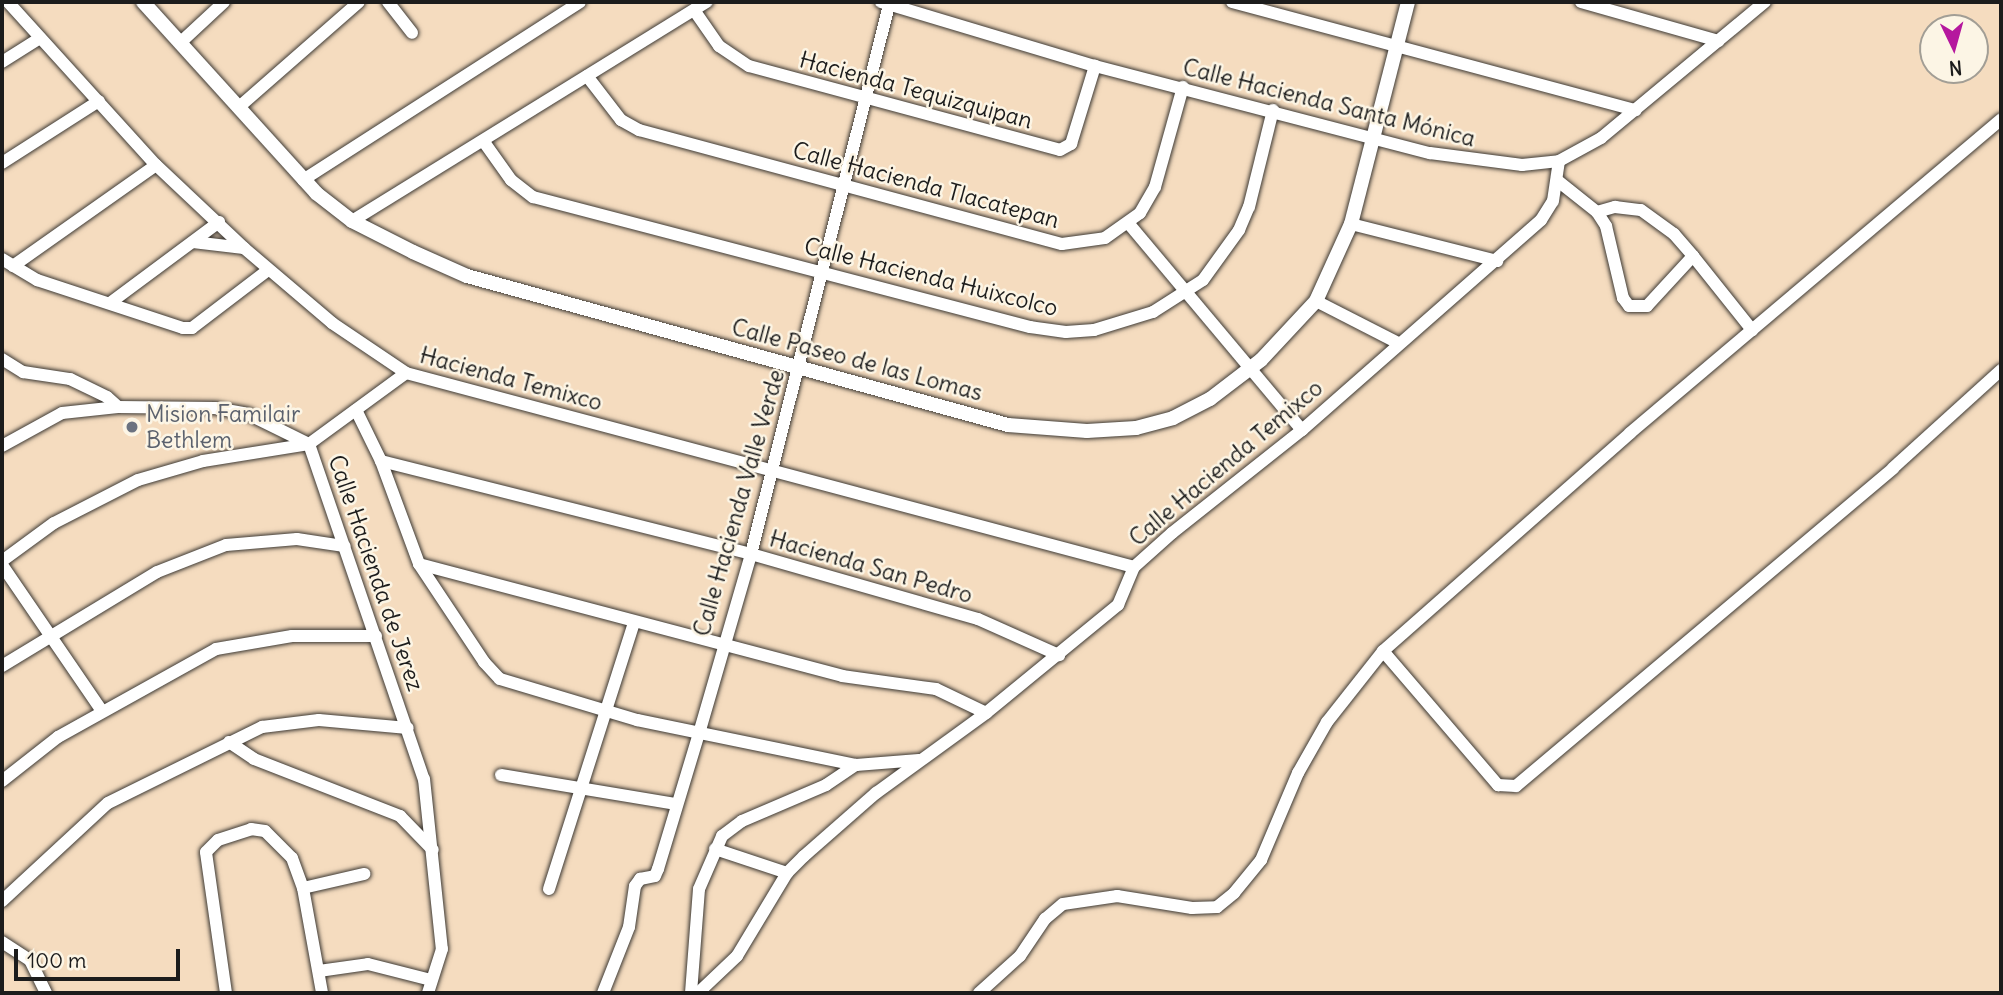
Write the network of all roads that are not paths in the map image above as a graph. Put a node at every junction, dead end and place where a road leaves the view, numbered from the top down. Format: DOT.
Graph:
graph roads {
  1 [pos="8,2"];
  2 [pos="143,2"];
  3 [pos="225,2"];
  4 [pos="359,2"];
  5 [pos="388,2"];
  6 [pos="580,2"];
  7 [pos="707,2"];
  8 [pos="1232,2"];
  9 [pos="1408,2"];
  10 [pos="1581,2"];
  11 [pos="1765,2"];
  12 [pos="885,3"];
  13 [pos="694,10"];
  14 [pos="412,33"];
  15 [pos="40,38"];
  16 [pos="1719,41"];
  17 [pos="181,42"];
  18 [pos="1398,45"];
  19 [pos="2,62"];
  20 [pos="1096,66"];
  21 [pos="587,76"];
  22 [pos="1183,87"];
  23 [pos="99,101"];
  24 [pos="865,101"];
  25 [pos="239,107"];
  26 [pos="1273,110"];
  27 [pos="1636,110"];
  28 [pos="2001,119"];
  29 [pos="1374,136"];
  30 [pos="484,142"];
  31 [pos="1559,161"];
  32 [pos="2,163"];
  33 [pos="156,165"];
  34 [pos="303,180"];
  35 [pos="1558,181"];
  36 [pos="844,185"];
  37 [pos="1597,212"];
  38 [pos="352,220"];
  39 [pos="219,222"];
  40 [pos="1129,224"];
  41 [pos="1351,224"];
  42 [pos="190,242"];
  43 [pos="244,248"];
  44 [pos="1693,256"];
  45 [pos="1497,261"];
  46 [pos="8,262"];
  47 [pos="268,270"];
  48 [pos="822,272"];
  49 [pos="1188,293"];
  50 [pos="1317,301"];
  51 [pos="110,303"];
  52 [pos="1752,330"];
  53 [pos="1398,343"];
  54 [pos="5,367"];
  55 [pos="799,369"];
  56 [pos="1249,369"];
  57 [pos="2001,370"];
  58 [pos="406,373"];
  59 [pos="118,407"];
  60 [pos="356,410"];
  61 [pos="1302,430"];
  62 [pos="309,444"];
  63 [pos="2,446"];
  64 [pos="381,460"];
  65 [pos="771,470"];
  66 [pos="344,546"];
  67 [pos="751,554"];
  68 [pos="2,563"];
  69 [pos="419,564"];
  70 [pos="1134,567"];
  71 [pos="635,622"];
  72 [pos="48,635"];
  73 [pos="376,636"];
  74 [pos="721,645"];
  75 [pos="1383,652"];
  76 [pos="1059,654"];
  77 [pos="2,666"];
  78 [pos="603,709"];
  79 [pos="102,712"];
  80 [pos="986,713"];
  81 [pos="408,728"];
  82 [pos="700,730"];
  83 [pos="229,743"];
  84 [pos="922,760"];
  85 [pos="856,765"];
  86 [pos="501,775"];
  87 [pos="2,781"];
  88 [pos="581,785"];
  89 [pos="677,804"];
  90 [pos="715,849"];
  91 [pos="433,850"];
  92 [pos="787,873"];
  93 [pos="363,874"];
  94 [pos="303,888"];
  95 [pos="549,889"];
  96 [pos="2,901"];
  97 [pos="2,942"];
  98 [pos="319,971"];
  99 [pos="430,980"];
  100 [pos="46,993"];
  101 [pos="226,993"];
  102 [pos="322,993"];
  103 [pos="428,993"];
  104 [pos="603,993"];
  105 [pos="691,993"];
  106 [pos="698,993"];
  107 [pos="979,993"];
  1 -- 15 [label="street, Hacienda Temixco"];
  2 -- 17 [label="main road, Calle Paseo de las Lomas"];
  3 -- 17 [label="street"];
  4 -- 25 [label="street"];
  5 -- 14 [label="street"];
  6 -- 34 [label="street"];
  7 -- 13 [label="street"];
  8 -- 18 [label="street"];
  9 -- 18 [label="main road, Calle Paseo de las Lomas"];
  10 -- 16 [label="street"];
  11 -- 16 [label="street, Calle Hacienda Santa Mónica"];
  12 -- 20 [label="street, Calle Hacienda Santa Mónica"];
  12 -- 24 [label="street, Calle Hacienda Valle Verde"];
  13 -- 21 [label="street"];
  13 -- 24 [label="street, Hacienda Tequizquipan"];
  15 -- 19 [label="street"];
  15 -- 23 [label="street, Hacienda Temixco"];
  16 -- 27 [label="street, Calle Hacienda Santa Mónica"];
  17 -- 25 [label="main road, Calle Paseo de las Lomas"];
  18 -- 27 [label="street"];
  18 -- 29 [label="main road, Calle Paseo de las Lomas"];
  20 -- 22 [label="street, Calle Hacienda Santa Mónica"];
  20 -- 24 [label="street, Hacienda Tequizquipan"];
  21 -- 30 [label="street"];
  21 -- 36 [label="street, Calle Hacienda Tlacatepan"];
  22 -- 26 [label="street, Calle Hacienda Santa Mónica"];
  22 -- 40 [label="street"];
  23 -- 32 [label="street"];
  23 -- 33 [label="street, Hacienda Temixco"];
  24 -- 36 [label="street, Calle Hacienda Valle Verde"];
  25 -- 34 [label="main road, Calle Paseo de las Lomas"];
  26 -- 29 [label="street, Calle Hacienda Santa Mónica"];
  26 -- 49 [label="street, Calle Hacienda Huixcolco"];
  27 -- 31 [label="street, Calle Hacienda Santa Mónica"];
  28 -- 52 [label="street"];
  29 -- 31 [label="street, Calle Hacienda Santa Mónica"];
  29 -- 41 [label="main road, Calle Paseo de las Lomas"];
  30 -- 38 [label="street"];
  30 -- 48 [label="street, Calle Hacienda Huixcolco"];
  31 -- 35 [label="street, Calle Hacienda Temixco"];
  33 -- 39 [label="street, Hacienda Temixco"];
  33 -- 46 [label="street"];
  34 -- 38 [label="main road, Calle Paseo de las Lomas"];
  35 -- 37 [label="street"];
  35 -- 45 [label="street, Calle Hacienda Temixco"];
  36 -- 40 [label="street, Calle Hacienda Tlacatepan"];
  36 -- 48 [label="street, Calle Hacienda Valle Verde"];
  37 -- 44 [label="street"];
  37 -- 44 [label="street"];
  38 -- 55 [label="main road, Calle Paseo de las Lomas"];
  39 -- 42 [label="street"];
  39 -- 43 [label="street, Hacienda Temixco"];
  40 -- 49 [label="street"];
  41 -- 45 [label="street"];
  41 -- 50 [label="main road, Calle Paseo de las Lomas"];
  42 -- 43 [label="street"];
  42 -- 51 [label="street"];
  43 -- 47 [label="street, Hacienda Temixco"];
  44 -- 52 [label="street"];
  45 -- 53 [label="street, Calle Hacienda Temixco"];
  46 -- 51 [label="street"];
  47 -- 51 [label="street"];
  47 -- 58 [label="street, Hacienda Temixco"];
  48 -- 49 [label="street, Calle Hacienda Huixcolco"];
  48 -- 55 [label="street, Calle Hacienda Valle Verde"];
  49 -- 56 [label="street"];
  50 -- 53 [label="street"];
  50 -- 56 [label="main road, Calle Paseo de las Lomas"];
  52 -- 75 [label="street"];
  53 -- 61 [label="street, Calle Hacienda Temixco"];
  54 -- 59 [label="street"];
  55 -- 56 [label="main road, Calle Paseo de las Lomas"];
  55 -- 65 [label="street, Calle Hacienda Valle Verde"];
  56 -- 61 [label="street"];
  57 -- 75 [label="street"];
  58 -- 60 [label="street"];
  58 -- 65 [label="street, Hacienda Temixco"];
  59 -- 62 [label="street, Calle Hacienda de Jerez"];
  59 -- 63 [label="street, Calle Hacienda de Jerez"];
  60 -- 62 [label="street"];
  60 -- 64 [label="street"];
  61 -- 70 [label="street, Calle Hacienda Temixco"];
  62 -- 66 [label="street, Calle Hacienda de Jerez"];
  62 -- 68 [label="street"];
  64 -- 67 [label="street, Hacienda San Pedro"];
  64 -- 69 [label="street"];
  65 -- 67 [label="street, Calle Hacienda Valle Verde"];
  65 -- 70 [label="street, Hacienda Temixco"];
  66 -- 72 [label="street"];
  66 -- 73 [label="street, Calle Hacienda de Jerez"];
  67 -- 74 [label="street, Calle Hacienda Valle Verde"];
  67 -- 76 [label="street, Hacienda San Pedro"];
  68 -- 72 [label="street"];
  69 -- 71 [label="street"];
  69 -- 78 [label="street"];
  70 -- 76 [label="street, Calle Hacienda Temixco"];
  71 -- 74 [label="street"];
  71 -- 78 [label="street"];
  72 -- 77 [label="street"];
  72 -- 79 [label="street"];
  73 -- 79 [label="street"];
  73 -- 81 [label="street, Calle Hacienda de Jerez"];
  74 -- 80 [label="street"];
  74 -- 82 [label="street, Calle Hacienda Valle Verde"];
  75 -- 107 [label="street"];
  76 -- 80 [label="street, Calle Hacienda Temixco"];
  78 -- 82 [label="street"];
  78 -- 88 [label="street"];
  79 -- 87 [label="street"];
  80 -- 84 [label="street, Calle Hacienda Temixco"];
  81 -- 83 [label="street"];
  81 -- 91 [label="street, Calle Hacienda de Jerez"];
  82 -- 85 [label="street"];
  82 -- 89 [label="street, Calle Hacienda Valle Verde"];
  83 -- 91 [label="street"];
  83 -- 96 [label="street"];
  84 -- 85 [label="street"];
  84 -- 92 [label="street, Calle Hacienda Temixco"];
  85 -- 90 [label="street"];
  86 -- 88 [label="street"];
  88 -- 89 [label="street"];
  88 -- 95 [label="street"];
  89 -- 104 [label="street, Calle Hacienda Valle Verde"];
  90 -- 92 [label="street"];
  90 -- 105 [label="street"];
  91 -- 99 [label="street, Calle Hacienda de Jerez"];
  92 -- 106 [label="street, Calle Hacienda Temixco"];
  93 -- 94 [label="street"];
  94 -- 98 [label="street"];
  94 -- 101 [label="street"];
  97 -- 100 [label="street"];
  98 -- 99 [label="street"];
  98 -- 102 [label="street"];
  99 -- 103 [label="street, Calle Hacienda de Jerez"];
}
